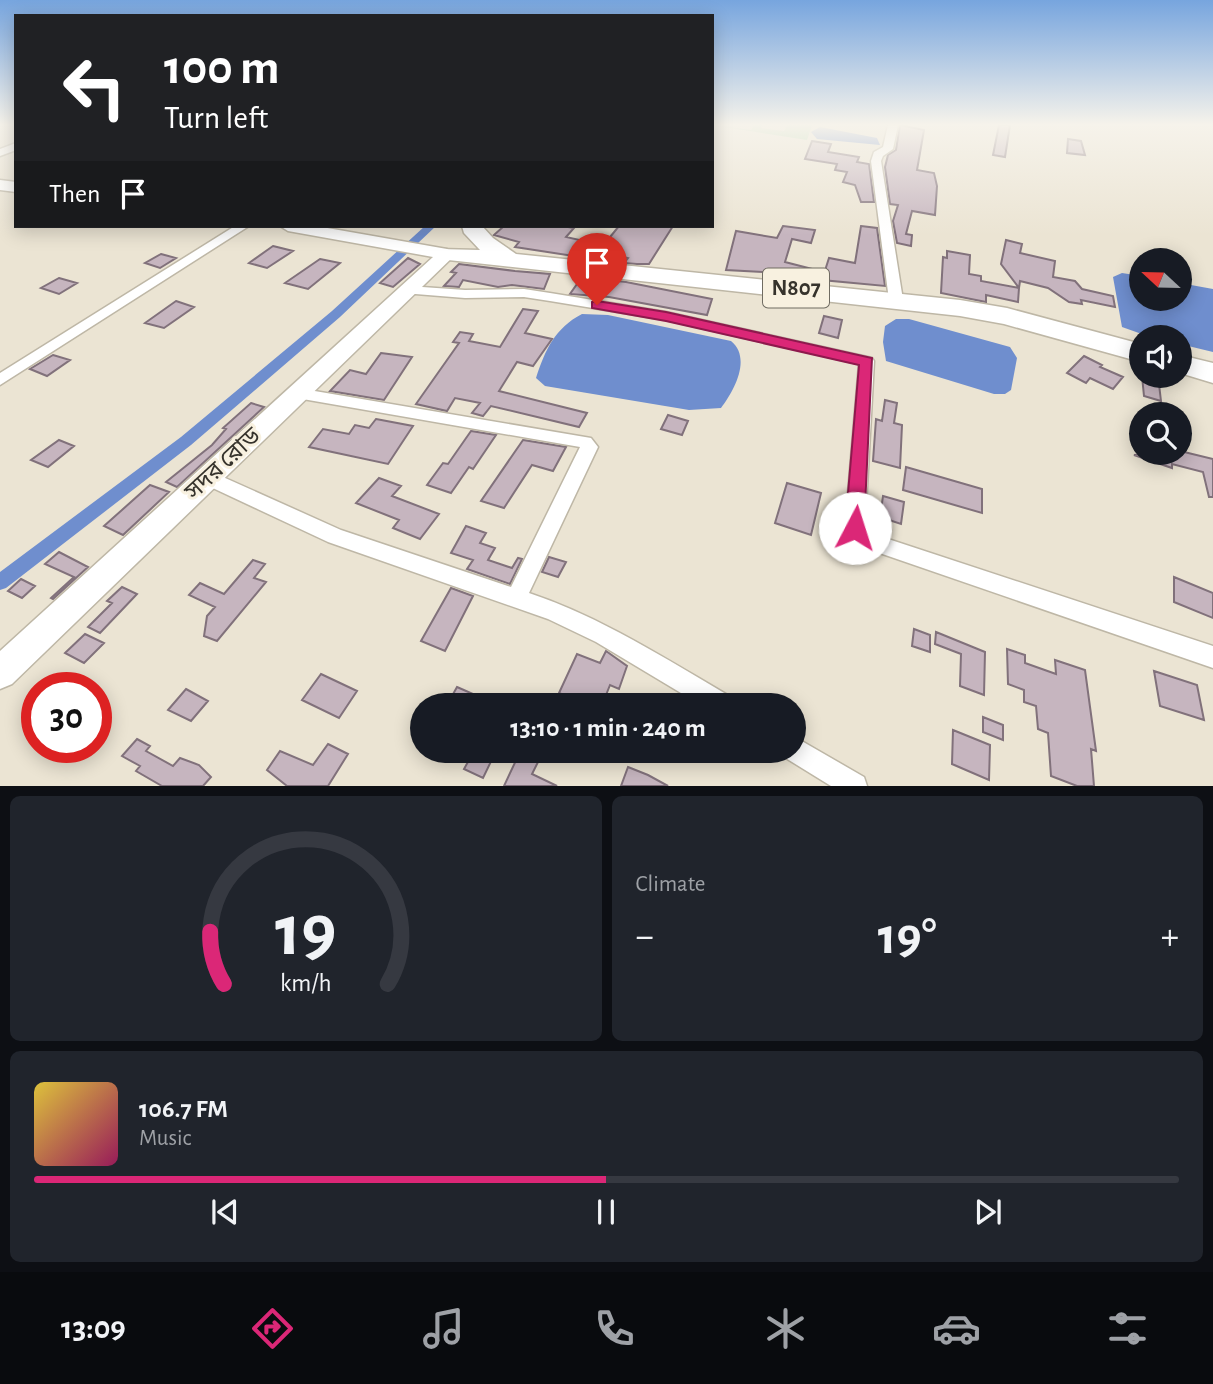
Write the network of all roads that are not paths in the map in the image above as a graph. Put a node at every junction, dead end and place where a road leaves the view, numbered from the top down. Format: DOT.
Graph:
graph roads {
  1 [pos="876,162"];
  2 [pos="240,228"];
  3 [pos="299,228"];
  4 [pos="471,228"];
  5 [pos="474,228"];
  6 [pos="435,252"];
  7 [pos="510,261"];
  8 [pos="408,290"];
  9 [pos="897,300"];
  10 [pos="1129,349"];
  11 [pos="1192,367"];
  12 [pos="1213,373"];
  13 [pos="0,380"];
  14 [pos="298,393"];
  15 [pos="208,478"];
  16 [pos="517,596"];
  17 [pos="1213,657"];
  18 [pos="0,673"];
  19 [pos="703,693"];
  20 [pos="806,756"];
  21 [pos="855,786"];
  1 -- 9 [label="street"];
  2 -- 13 [label="street"];
  3 -- 6 [label="street"];
  4 -- 6 [label="highway"];
  5 -- 7 [label="highway"];
  6 -- 7 [label="highway, N807"];
  6 -- 8 [label="street, সদর রোড"];
  7 -- 9 [label="highway, N807"];
  8 -- 14 [label="street, সদর রোড"];
  8 -- 17 [label="street"];
  9 -- 10 [label="highway, N807"];
  11 -- 12 [label="highway"];
  14 -- 15 [label="street, সদর রোড"];
  14 -- 16 [label="street"];
  15 -- 16 [label="street"];
  15 -- 18 [label="street, সদর রোড"];
  16 -- 19 [label="street"];
  20 -- 21 [label="street"];
}
